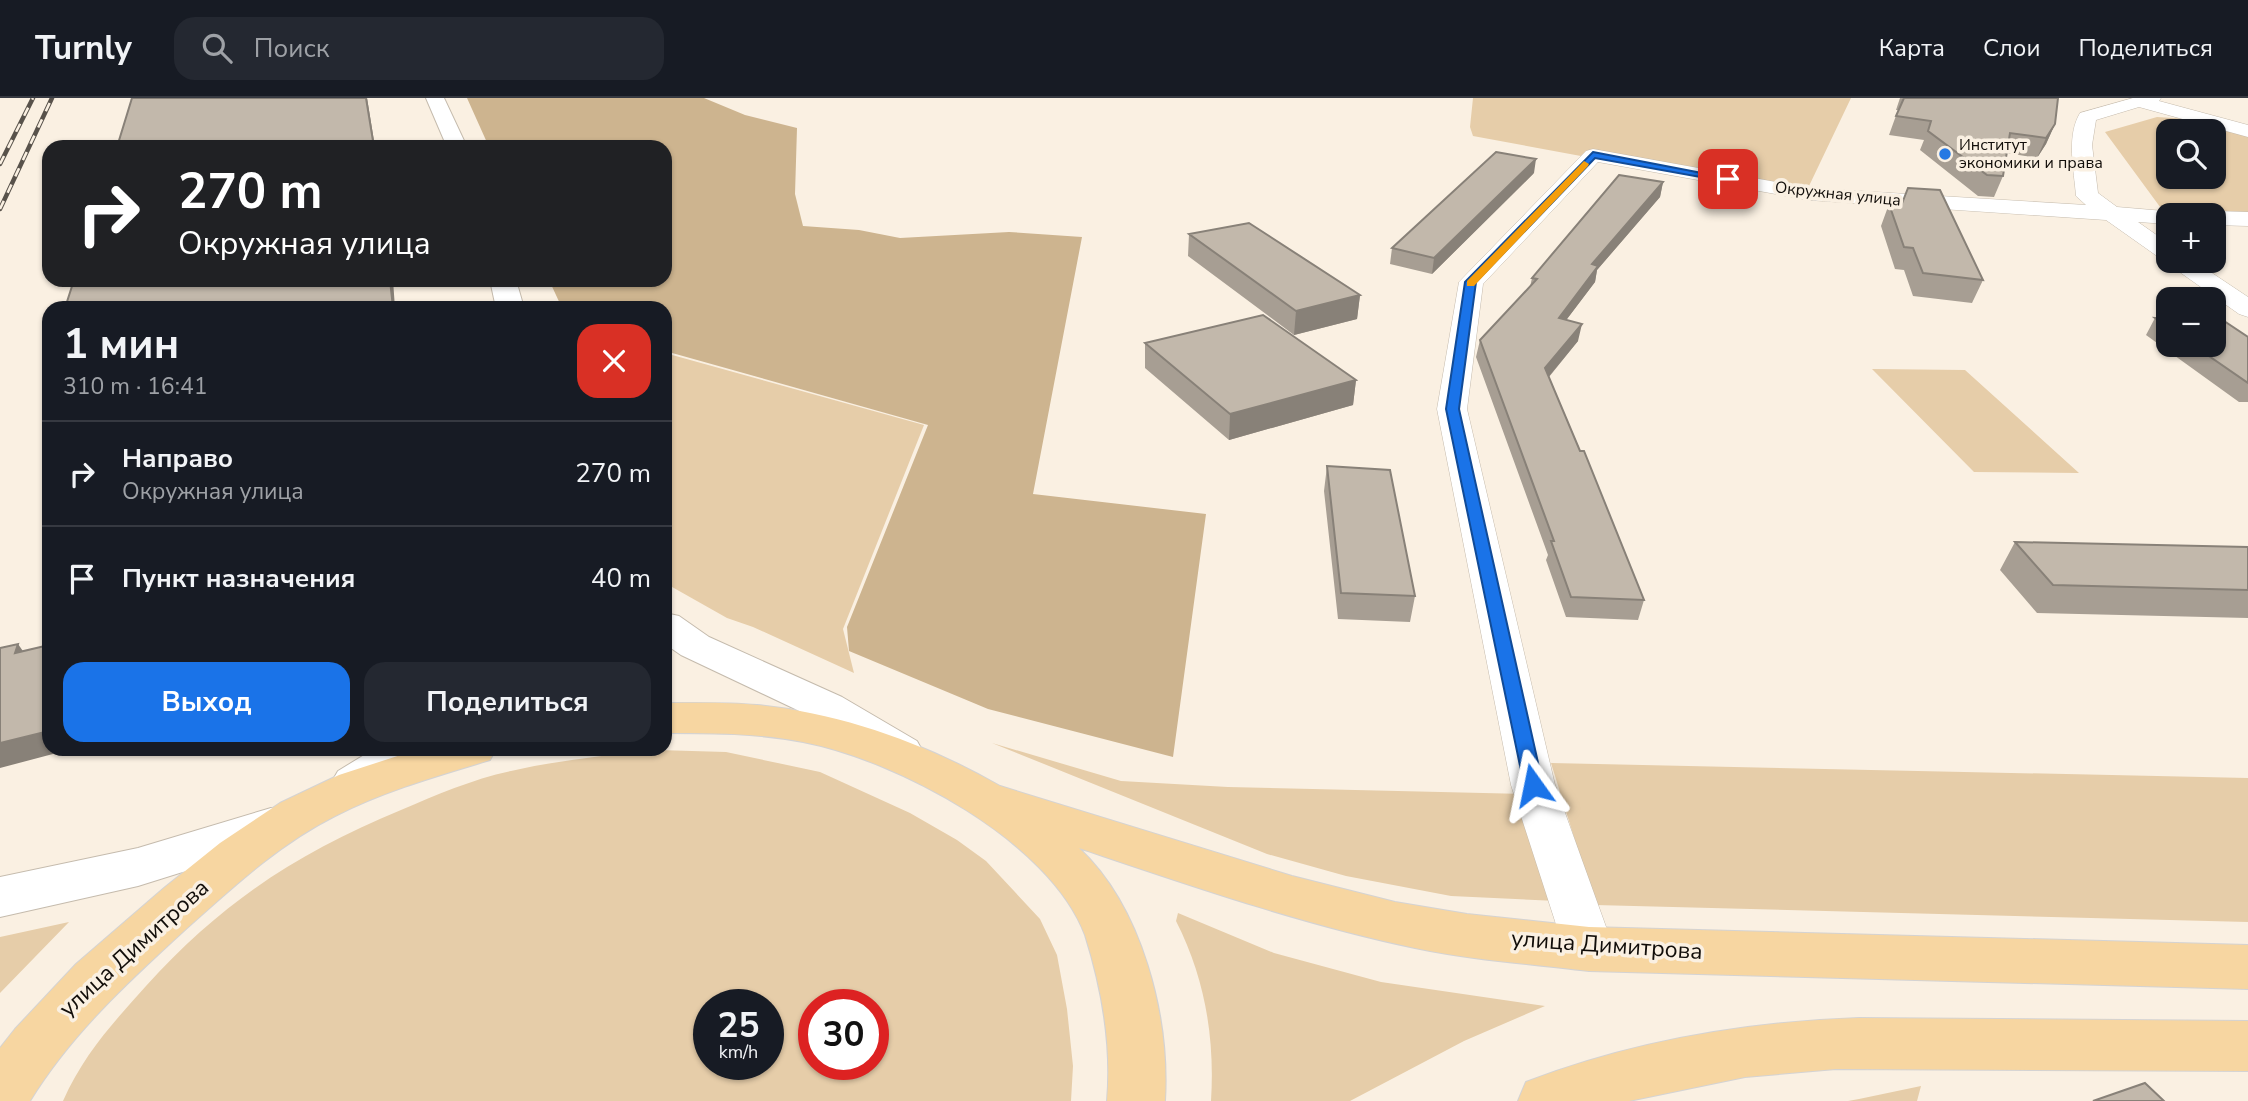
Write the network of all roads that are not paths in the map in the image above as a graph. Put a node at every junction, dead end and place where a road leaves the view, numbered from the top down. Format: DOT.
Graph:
graph roads {
  1 [pos="435,98"];
  2 [pos="2146,100"];
  3 [pos="2248,131"];
  4 [pos="454,140"];
  5 [pos="1593,155"];
  6 [pos="2111,216"];
  7 [pos="2156,217"];
  8 [pos="2226,218"];
  9 [pos="2248,219"];
  10 [pos="2156,246"];
  11 [pos="2196,273"];
  12 [pos="2248,309"];
  13 [pos="672,630"];
  14 [pos="672,718"];
  15 [pos="396,756"];
  16 [pos="452,756"];
  17 [pos="927,768"];
  18 [pos="985,799"];
  19 [pos="304,812"];
  20 [pos="0,897"];
  21 [pos="1590,949"];
  22 [pos="2248,967"];
  23 [pos="2248,1046"];
  24 [pos="0,1098"];
  25 [pos="1136,1101"];
  26 [pos="1547,1101"];
  1 -- 4 [label="street"];
  2 -- 3 [label="street"];
  2 -- 6 [label="street"];
  5 -- 6 [label="street, Окружная улица"];
  5 -- 21 [label="street"];
  6 -- 7 [label="street, Окружная улица"];
  6 -- 10 [label="street"];
  8 -- 9 [label="street"];
  11 -- 12 [label="street"];
  13 -- 17 [label="street"];
  14 -- 17 [label="main road, улица Димитрова"];
  15 -- 19 [label="street"];
  16 -- 19 [label="main road, улица Димитрова"];
  17 -- 18 [label="main road, улица Димитрова"];
  18 -- 21 [label="main road, улица Димитрова"];
  18 -- 25 [label="main road, улица Димитрова"];
  19 -- 20 [label="street, улица Димитрова"];
  19 -- 24 [label="main road, улица Димитрова"];
  21 -- 22 [label="main road, улица Димитрова"];
  23 -- 26 [label="main road"];
}
